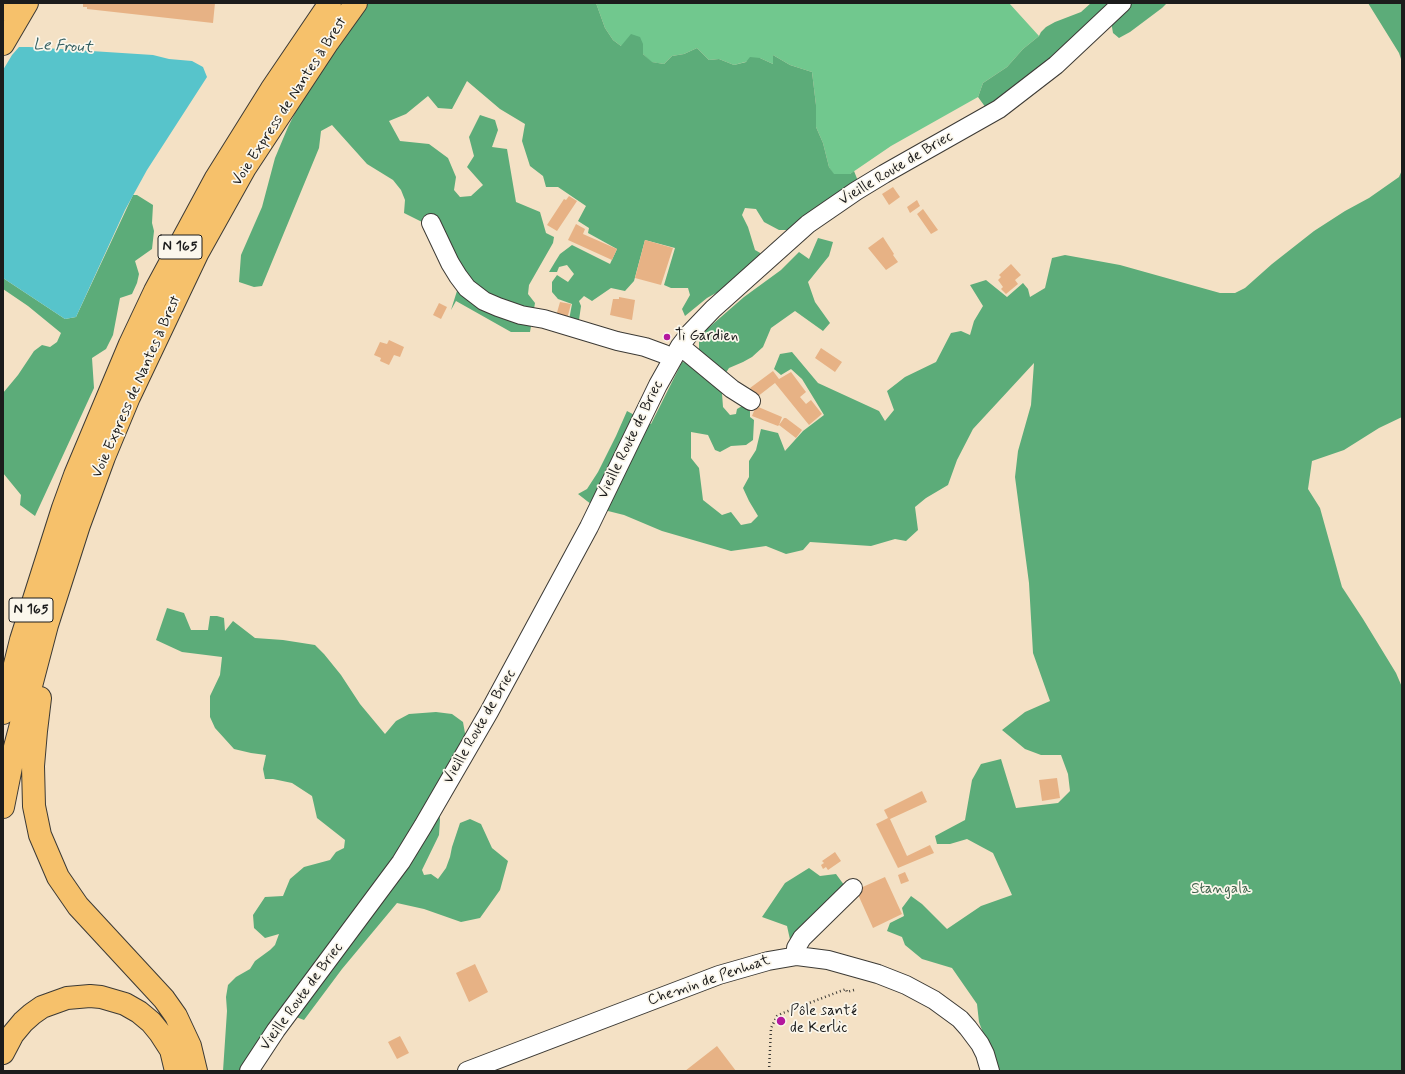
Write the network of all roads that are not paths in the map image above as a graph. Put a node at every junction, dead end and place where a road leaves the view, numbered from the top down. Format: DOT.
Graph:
graph roads {
  1 [pos="7,3"];
  2 [pos="27,3"];
  3 [pos="330,3"];
  4 [pos="356,3"];
  5 [pos="1122,3"];
  6 [pos="3,9"];
  7 [pos="3,44"];
  8 [pos="431,223"];
  9 [pos="676,353"];
  10 [pos="751,401"];
  11 [pos="63,508"];
  12 [pos="47,625"];
  13 [pos="3,664"];
  14 [pos="3,713"];
  15 [pos="3,807"];
  16 [pos="853,888"];
  17 [pos="797,956"];
  18 [pos="3,1053"];
  19 [pos="176,1071"];
  20 [pos="196,1071"];
  21 [pos="249,1071"];
  22 [pos="467,1071"];
  23 [pos="990,1071"];
  1 -- 6 [label="main road"];
  2 -- 7 [label="main road"];
  3 -- 11 [label="main road, Voie Express de Nantes à Brest / N 165"];
  4 -- 12 [label="main road, Voie Express de Nantes à Brest / N 165"];
  5 -- 9 [label="street, Vieille Route de Briec"];
  8 -- 9 [label="street"];
  9 -- 10 [label="street"];
  9 -- 21 [label="street, Vieille Route de Briec"];
  11 -- 13 [label="main road"];
  11 -- 14 [label="main road, Voie Express de Nantes à Brest / N 165"];
  12 -- 15 [label="main road, Voie Express de Nantes à Brest / N 165"];
  12 -- 20 [label="main road"];
  16 -- 17 [label="street"];
  17 -- 22 [label="street, Chemin de Penhoat"];
  17 -- 23 [label="street, Chemin de Penhoat"];
  18 -- 19 [label="main road"];
}
